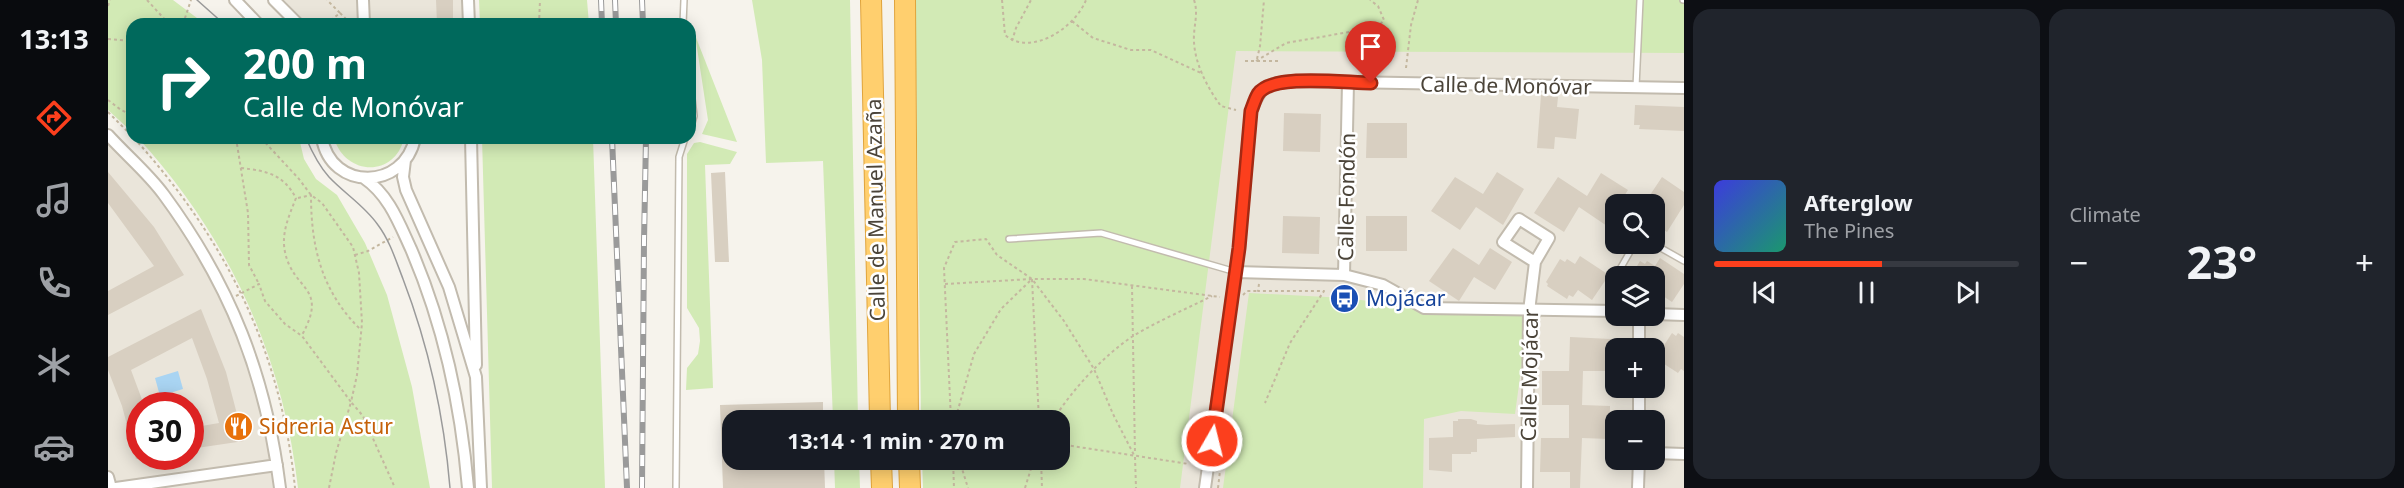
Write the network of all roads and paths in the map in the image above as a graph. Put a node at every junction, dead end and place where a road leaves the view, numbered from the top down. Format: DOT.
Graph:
graph roads {
  1 [pos="110,0"];
  2 [pos="147,0"];
  3 [pos="191,0"];
  4 [pos="235,0"];
  5 [pos="274,0"];
  6 [pos="327,0"];
  7 [pos="363,0"];
  8 [pos="468,0"];
  9 [pos="540,0"];
  10 [pos="684,0"];
  11 [pos="869,0"];
  12 [pos="905,0"];
  13 [pos="1002,0"];
  14 [pos="1031,0"];
  15 [pos="1086,0"];
  16 [pos="1194,0"];
  17 [pos="1264,0"];
  18 [pos="1370,0"];
  19 [pos="1418,0"];
  20 [pos="1640,0"];
  21 [pos="108,6"];
  22 [pos="340,13"];
  23 [pos="164,18"];
  24 [pos="185,18"];
  25 [pos="252,18"];
  26 [pos="292,18"];
  27 [pos="334,18"];
  28 [pos="345,18"];
  29 [pos="364,18"];
  30 [pos="469,18"];
  31 [pos="539,18"];
  32 [pos="683,18"];
  33 [pos="1072,21"];
  34 [pos="108,39"];
  35 [pos="126,40"];
  36 [pos="1012,41"];
  37 [pos="1245,61"];
  38 [pos="1256,61"];
  39 [pos="1281,61"];
  40 [pos="1406,68"];
  41 [pos="1203,74"];
  42 [pos="1348,83"];
  43 [pos="1636,87"];
  44 [pos="1684,88"];
  45 [pos="108,100"];
  46 [pos="1236,110"];
  47 [pos="108,112"];
  48 [pos="126,112"];
  49 [pos="126,132"];
  50 [pos="108,135"];
  51 [pos="237,144"];
  52 [pos="266,144"];
  53 [pos="324,144"];
  54 [pos="413,144"];
  55 [pos="471,144"];
  56 [pos="683,144"];
  57 [pos="405,160"];
  58 [pos="241,168"];
  59 [pos="364,178"];
  60 [pos="311,195"];
  61 [pos="296,198"];
  62 [pos="399,223"];
  63 [pos="1009,239"];
  64 [pos="1665,250"];
  65 [pos="355,255"];
  66 [pos="1684,261"];
  67 [pos="1535,262"];
  68 [pos="1236,272"];
  69 [pos="1259,273"];
  70 [pos="1344,275"];
  71 [pos="1032,279"];
  72 [pos="945,284"];
  73 [pos="259,285"];
  74 [pos="1132,285"];
  75 [pos="1258,291"];
  76 [pos="1212,296"];
  77 [pos="1232,298"];
  78 [pos="229,299"];
  79 [pos="1529,311"];
  80 [pos="1605,311"];
  81 [pos="1665,314"];
  82 [pos="1684,315"];
  83 [pos="361,330"];
  84 [pos="302,336"];
  85 [pos="1133,337"];
  86 [pos="1094,369"];
  87 [pos="476,377"];
  88 [pos="351,402"];
  89 [pos="1265,403"];
  90 [pos="880,410"];
  91 [pos="908,410"];
  92 [pos="952,410"];
  93 [pos="956,410"];
  94 [pos="1039,410"];
  95 [pos="1059,410"];
  96 [pos="1070,446"];
  97 [pos="1665,453"];
  98 [pos="1684,454"];
  99 [pos="1135,457"];
  100 [pos="1189,464"];
  101 [pos="277,465"];
  102 [pos="881,470"];
  103 [pos="909,470"];
  104 [pos="953,470"];
  105 [pos="962,470"];
  106 [pos="1031,470"];
  107 [pos="1041,470"];
  108 [pos="1639,470"];
  109 [pos="108,477"];
  110 [pos="111,488"];
  111 [pos="116,488"];
  112 [pos="280,488"];
  113 [pos="329,488"];
  114 [pos="395,488"];
  115 [pos="468,488"];
  116 [pos="481,488"];
  117 [pos="676,488"];
  118 [pos="882,488"];
  119 [pos="910,488"];
  120 [pos="954,488"];
  121 [pos="968,488"];
  122 [pos="1025,488"];
  123 [pos="1042,488"];
  124 [pos="1136,488"];
  125 [pos="1205,488"];
  126 [pos="1527,488"];
  127 [pos="1638,488"];
  1 -- 21 [label="path"];
  2 -- 23 [label="path"];
  3 -- 24 [label="path"];
  4 -- 25 [label="street"];
  5 -- 26 [label="street"];
  6 -- 22 [label="path"];
  7 -- 29 [label="street"];
  8 -- 30 [label="street"];
  9 -- 31 [label="path"];
  10 -- 32 [label="lane"];
  11 -- 90 [label="highway, Calle de Manuel Azaña"];
  12 -- 91 [label="highway, Calle de Manuel Azaña"];
  13 -- 36 [label="path"];
  14 -- 36 [label="path"];
  15 -- 33 [label="path"];
  16 -- 41 [label="path"];
  17 -- 38 [label="path"];
  18 -- 38 [label="path"];
  19 -- 40 [label="path"];
  20 -- 43 [label="lane"];
  22 -- 27 [label="path"];
  22 -- 28 [label="path"];
  33 -- 36 [label="path"];
  33 -- 41 [label="path"];
  34 -- 35 [label="path"];
  37 -- 38 [label="path"];
  38 -- 39 [label="path"];
  41 -- 46 [label="path"];
  42 -- 43 [label="street, Calle de Monóvar"];
  42 -- 68 [label="street, Calle de Monóvar"];
  42 -- 70 [label="street, Calle Fondón"];
  43 -- 44 [label="street, Calle de Monóvar"];
  45 -- 48 [label="path"];
  47 -- 49 [label="path"];
  50 -- 78 [label="street"];
  51 -- 58 [label="path"];
  52 -- 60 [label="path"];
  53 -- 59 [label="street"];
  54 -- 57 [label="street"];
  55 -- 87 [label="street"];
  56 -- 117 [label="lane"];
  57 -- 59 [label="street"];
  57 -- 87 [label="street"];
  58 -- 61 [label="path"];
  58 -- 73 [label="path"];
  59 -- 62 [label="street"];
  60 -- 61 [label="path"];
  60 -- 65 [label="path"];
  60 -- 83 [label="path"];
  61 -- 84 [label="path"];
  62 -- 65 [label="path"];
  62 -- 115 [label="street"];
  63 -- 68 [label="lane"];
  64 -- 66 [label="lane"];
  65 -- 83 [label="path"];
  67 -- 79 [label="street, Calle Mojácar"];
  68 -- 69 [label="street"];
  68 -- 77 [label="street"];
  69 -- 70 [label="street"];
  69 -- 75 [label="path"];
  70 -- 79 [label="street"];
  71 -- 72 [label="path"];
  71 -- 72 [label="path"];
  71 -- 74 [label="path"];
  71 -- 86 [label="path"];
  71 -- 93 [label="path"];
  71 -- 94 [label="path"];
  72 -- 92 [label="path"];
  73 -- 78 [label="path"];
  73 -- 84 [label="path"];
  74 -- 76 [label="path"];
  74 -- 85 [label="path"];
  75 -- 77 [label="path"];
  75 -- 89 [label="path"];
  76 -- 77 [label="path"];
  76 -- 85 [label="path"];
  77 -- 125 [label="street"];
  78 -- 101 [label="street"];
  79 -- 80 [label="street"];
  79 -- 126 [label="street, Calle Mojácar"];
  81 -- 82 [label="street"];
  83 -- 88 [label="path"];
  84 -- 88 [label="path"];
  85 -- 86 [label="path"];
  85 -- 99 [label="path"];
  86 -- 95 [label="path"];
  86 -- 99 [label="path"];
  87 -- 116 [label="street"];
  88 -- 113 [label="path"];
  88 -- 114 [label="path"];
  96 -- 99 [label="path"];
  97 -- 98 [label="street"];
  99 -- 100 [label="path"];
  99 -- 124 [label="path"];
  101 -- 111 [label="street"];
  101 -- 112 [label="street"];
  102 -- 118 [label="highway"];
  103 -- 119 [label="highway"];
  104 -- 120 [label="path"];
  105 -- 121 [label="path"];
  106 -- 122 [label="path"];
  107 -- 123 [label="path"];
  108 -- 127 [label="street"];
  109 -- 110 [label="street"];
}
